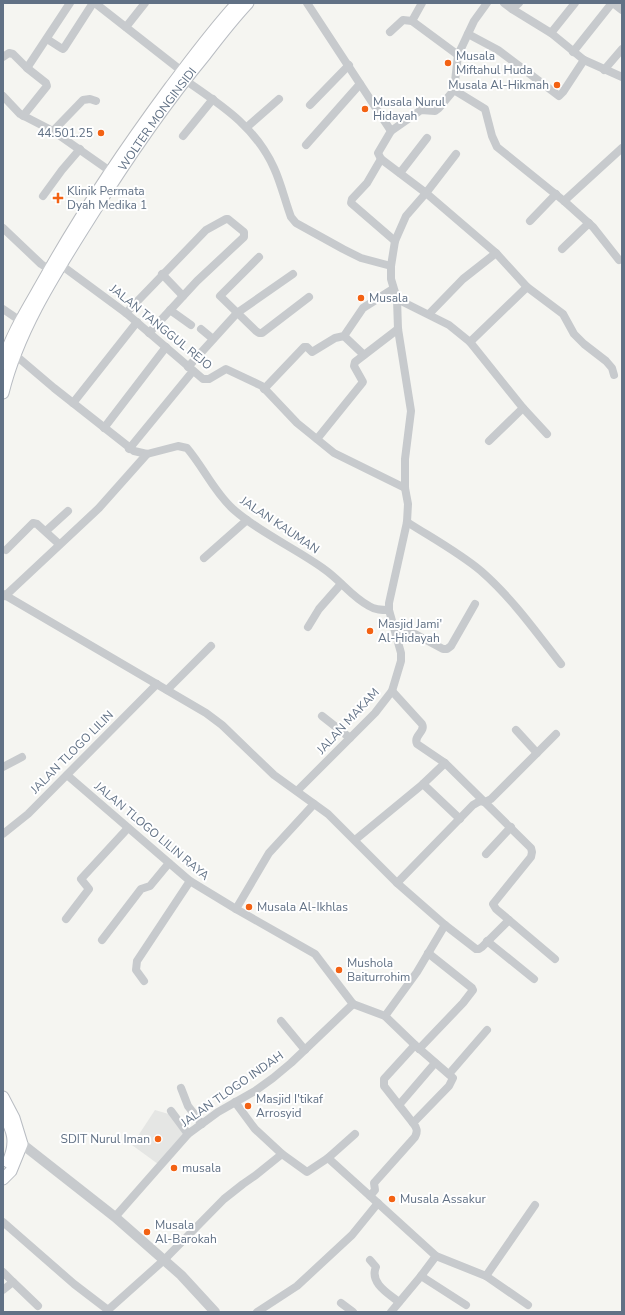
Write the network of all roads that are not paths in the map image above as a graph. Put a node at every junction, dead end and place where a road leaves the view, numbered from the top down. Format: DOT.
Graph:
graph roads {
  1 [pos="70,3"];
  2 [pos="94,3"];
  3 [pos="145,3"];
  4 [pos="238,3"];
  5 [pos="248,3"];
  6 [pos="307,3"];
  7 [pos="422,3"];
  8 [pos="487,3"];
  9 [pos="504,3"];
  10 [pos="519,3"];
  11 [pos="575,3"];
  12 [pos="613,3"];
  13 [pos="512,9"];
  14 [pos="622,10"];
  15 [pos="412,21"];
  16 [pos="126,27"];
  17 [pos="390,32"];
  18 [pos="551,33"];
  19 [pos="468,34"];
  20 [pos="47,39"];
  21 [pos="622,49"];
  22 [pos="573,52"];
  23 [pos="458,55"];
  24 [pos="3,56"];
  25 [pos="584,60"];
  26 [pos="349,65"];
  27 [pos="27,68"];
  28 [pos="604,70"];
  29 [pos="184,76"];
  30 [pos="622,77"];
  31 [pos="360,84"];
  32 [pos="454,90"];
  33 [pos="3,96"];
  34 [pos="279,98"];
  35 [pos="213,99"];
  36 [pos="96,101"];
  37 [pos="310,105"];
  38 [pos="23,116"];
  39 [pos="246,127"];
  40 [pos="54,131"];
  41 [pos="391,131"];
  42 [pos="183,136"];
  43 [pos="427,138"];
  44 [pos="306,145"];
  45 [pos="622,148"];
  46 [pos="80,149"];
  47 [pos="456,154"];
  48 [pos="382,159"];
  49 [pos="110,171"];
  50 [pos="400,173"];
  51 [pos="426,193"];
  52 [pos="556,194"];
  53 [pos="43,196"];
  54 [pos="564,201"];
  55 [pos="530,221"];
  56 [pos="589,224"];
  57 [pos="3,228"];
  58 [pos="395,241"];
  59 [pos="562,249"];
  60 [pos="496,253"];
  61 [pos="259,257"];
  62 [pos="619,260"];
  63 [pos="391,266"];
  64 [pos="55,267"];
  65 [pos="162,274"];
  66 [pos="293,274"];
  67 [pos="527,287"];
  68 [pos="393,289"];
  69 [pos="183,296"];
  70 [pos="309,297"];
  71 [pos="397,299"];
  72 [pos="3,310"];
  73 [pos="170,310"];
  74 [pos="126,313"];
  75 [pos="237,313"];
  76 [pos="429,314"];
  77 [pos="22,322"];
  78 [pos="138,322"];
  79 [pos="191,325"];
  80 [pos="201,329"];
  81 [pos="398,329"];
  82 [pos="149,333"];
  83 [pos="344,336"];
  84 [pos="213,339"];
  85 [pos="470,342"];
  86 [pos="166,347"];
  87 [pos="14,354"];
  88 [pos="364,355"];
  89 [pos="3,364"];
  90 [pos="191,369"];
  91 [pos="614,375"];
  92 [pos="264,389"];
  93 [pos="3,393"];
  94 [pos="73,403"];
  95 [pos="523,408"];
  96 [pos="104,428"];
  97 [pos="547,434"];
  98 [pos="317,439"];
  99 [pos="489,441"];
  100 [pos="129,448"];
  101 [pos="147,454"];
  102 [pos="405,488"];
  103 [pos="68,511"];
  104 [pos="247,520"];
  105 [pos="407,522"];
  106 [pos="46,531"];
  107 [pos="59,544"];
  108 [pos="6,550"];
  109 [pos="204,558"];
  110 [pos="341,584"];
  111 [pos="4,595"];
  112 [pos="475,604"];
  113 [pos="389,610"];
  114 [pos="308,627"];
  115 [pos="396,634"];
  116 [pos="211,646"];
  117 [pos="561,664"];
  118 [pos="157,684"];
  119 [pos="167,690"];
  120 [pos="392,692"];
  121 [pos="322,716"];
  122 [pos="516,730"];
  123 [pos="556,734"];
  124 [pos="350,738"];
  125 [pos="537,753"];
  126 [pos="22,757"];
  127 [pos="445,763"];
  128 [pos="3,767"];
  129 [pos="67,775"];
  130 [pos="423,784"];
  131 [pos="297,791"];
  132 [pos="485,802"];
  133 [pos="314,804"];
  134 [pos="460,819"];
  135 [pos="128,828"];
  136 [pos="510,828"];
  137 [pos="3,834"];
  138 [pos="355,840"];
  139 [pos="486,854"];
  140 [pos="169,863"];
  141 [pos="190,881"];
  142 [pos="397,883"];
  143 [pos="236,909"];
  144 [pos="66,918"];
  145 [pos="509,920"];
  146 [pos="445,925"];
  147 [pos="102,940"];
  148 [pos="487,941"];
  149 [pos="428,953"];
  150 [pos="555,959"];
  151 [pos="534,979"];
  152 [pos="144,981"];
  153 [pos="353,1004"];
  154 [pos="385,1016"];
  155 [pos="281,1021"];
  156 [pos="487,1030"];
  157 [pos="417,1047"];
  158 [pos="305,1050"];
  159 [pos="435,1063"];
  160 [pos="449,1074"];
  161 [pos="181,1088"];
  162 [pos="3,1097"];
  163 [pos="235,1102"];
  164 [pos="399,1105"];
  165 [pos="171,1112"];
  166 [pos="3,1113"];
  167 [pos="413,1123"];
  168 [pos="202,1124"];
  169 [pos="188,1134"];
  170 [pos="355,1134"];
  171 [pos="18,1141"];
  172 [pos="282,1154"];
  173 [pos="328,1158"];
  174 [pos="3,1169"];
  175 [pos="3,1179"];
  176 [pos="370,1196"];
  177 [pos="378,1203"];
  178 [pos="536,1205"];
  179 [pos="115,1217"];
  180 [pos="3,1222"];
  181 [pos="436,1256"];
  182 [pos="164,1260"];
  183 [pos="370,1260"];
  184 [pos="3,1272"];
  185 [pos="422,1276"];
  186 [pos="486,1276"];
  187 [pos="14,1282"];
  188 [pos="3,1290"];
  189 [pos="399,1302"];
  190 [pos="342,1303"];
  191 [pos="466,1305"];
  192 [pos="528,1305"];
  193 [pos="38,1306"];
  194 [pos="110,1311"];
  195 [pos="215,1312"];
  196 [pos="256,1312"];
  197 [pos="354,1312"];
  198 [pos="391,1312"];
  1 -- 20 [label="street"];
  2 -- 16 [label="street"];
  2 -- 20 [label="street"];
  3 -- 16 [label="street"];
  4 -- 29 [label="main road, WOLTER MONGINSIDI"];
  5 -- 29 [label="main road, WOLTER MONGINSIDI"];
  6 -- 26 [label="street"];
  7 -- 15 [label="street"];
  8 -- 19 [label="street"];
  9 -- 13 [label="street"];
  10 -- 13 [label="street"];
  11 -- 18 [label="street"];
  12 -- 14 [label="street"];
  12 -- 22 [label="street"];
  13 -- 18 [label="street"];
  15 -- 17 [label="street"];
  15 -- 23 [label="street"];
  16 -- 29 [label="street"];
  18 -- 22 [label="street"];
  19 -- 23 [label="street"];
  19 -- 25 [label="street"];
  20 -- 27 [label="street"];
  21 -- 28 [label="street"];
  22 -- 25 [label="street"];
  23 -- 32 [label="street"];
  24 -- 27 [label="street"];
  25 -- 28 [label="street"];
  26 -- 31 [label="street"];
  26 -- 37 [label="street"];
  27 -- 38 [label="street"];
  28 -- 30 [label="street"];
  29 -- 35 [label="street"];
  29 -- 49 [label="main road, WOLTER MONGINSIDI"];
  29 -- 64 [label="main road, WOLTER MONGINSIDI"];
  31 -- 41 [label="street"];
  31 -- 44 [label="street"];
  32 -- 41 [label="street"];
  32 -- 52 [label="street"];
  33 -- 38 [label="street"];
  34 -- 39 [label="street"];
  35 -- 39 [label="street"];
  35 -- 42 [label="street"];
  36 -- 40 [label="street"];
  38 -- 40 [label="street"];
  39 -- 63 [label="street"];
  40 -- 46 [label="street"];
  41 -- 48 [label="street"];
  43 -- 50 [label="street"];
  45 -- 54 [label="street"];
  46 -- 49 [label="street"];
  46 -- 53 [label="street"];
  47 -- 51 [label="street"];
  48 -- 50 [label="street"];
  48 -- 58 [label="street"];
  49 -- 64 [label="main road, WOLTER MONGINSIDI"];
  50 -- 51 [label="street"];
  51 -- 58 [label="street"];
  51 -- 60 [label="street"];
  52 -- 54 [label="street"];
  52 -- 55 [label="street"];
  54 -- 56 [label="street"];
  56 -- 59 [label="street"];
  56 -- 62 [label="street"];
  57 -- 64 [label="street, JALAN TANGGUL REJO"];
  58 -- 63 [label="street"];
  60 -- 67 [label="street"];
  60 -- 76 [label="street"];
  61 -- 75 [label="street"];
  63 -- 68 [label="street"];
  64 -- 74 [label="street, JALAN TANGGUL REJO"];
  64 -- 77 [label="main road, WOLTER MONGINSIDI"];
  64 -- 87 [label="main road, WOLTER MONGINSIDI"];
  65 -- 69 [label="street"];
  65 -- 69 [label="street"];
  65 -- 74 [label="street"];
  66 -- 75 [label="street"];
  67 -- 85 [label="street"];
  67 -- 91 [label="street"];
  68 -- 71 [label="street"];
  68 -- 83 [label="street"];
  69 -- 73 [label="street"];
  70 -- 75 [label="street"];
  71 -- 76 [label="street"];
  71 -- 81 [label="street"];
  72 -- 77 [label="street"];
  73 -- 79 [label="street"];
  73 -- 82 [label="street"];
  74 -- 78 [label="street, JALAN TANGGUL REJO"];
  75 -- 84 [label="street"];
  76 -- 85 [label="street"];
  77 -- 89 [label="main road, WOLTER MONGINSIDI"];
  78 -- 82 [label="street, JALAN TANGGUL REJO"];
  78 -- 94 [label="street"];
  80 -- 84 [label="street"];
  81 -- 88 [label="street"];
  81 -- 102 [label="street"];
  82 -- 86 [label="street, JALAN TANGGUL REJO"];
  83 -- 88 [label="street"];
  83 -- 92 [label="street"];
  84 -- 90 [label="street"];
  85 -- 95 [label="street"];
  86 -- 90 [label="street, JALAN TANGGUL REJO"];
  86 -- 96 [label="street"];
  87 -- 93 [label="main road, WOLTER MONGINSIDI"];
  87 -- 94 [label="street"];
  88 -- 98 [label="street"];
  90 -- 92 [label="street, JALAN TANGGUL REJO"];
  90 -- 100 [label="street"];
  92 -- 98 [label="street, JALAN TANGGUL REJO"];
  94 -- 96 [label="street"];
  95 -- 97 [label="street"];
  95 -- 99 [label="street"];
  96 -- 100 [label="street"];
  98 -- 102 [label="street, JALAN TANGGUL REJO"];
  100 -- 101 [label="street"];
  101 -- 104 [label="street, JALAN KAUMAN"];
  101 -- 107 [label="street"];
  102 -- 105 [label="street"];
  103 -- 106 [label="street"];
  104 -- 109 [label="street"];
  104 -- 110 [label="street, JALAN KAUMAN"];
  105 -- 113 [label="street"];
  105 -- 117 [label="street"];
  106 -- 107 [label="street"];
  106 -- 108 [label="street"];
  107 -- 111 [label="street"];
  110 -- 113 [label="street, JALAN KAUMAN"];
  110 -- 114 [label="street"];
  111 -- 118 [label="street"];
  112 -- 115 [label="street"];
  113 -- 115 [label="street, JALAN MAKAM"];
  115 -- 120 [label="street, JALAN MAKAM"];
  116 -- 119 [label="street"];
  118 -- 119 [label="street"];
  118 -- 129 [label="street, JALAN TLOGO LILIN"];
  119 -- 131 [label="street"];
  120 -- 124 [label="street, JALAN MAKAM"];
  120 -- 127 [label="street"];
  121 -- 124 [label="street"];
  122 -- 125 [label="street"];
  123 -- 125 [label="street"];
  124 -- 131 [label="street, JALAN MAKAM"];
  125 -- 132 [label="street"];
  126 -- 128 [label="street"];
  127 -- 130 [label="street"];
  127 -- 132 [label="street"];
  129 -- 135 [label="street, JALAN TLOGO LILIN RAYA"];
  129 -- 137 [label="street, JALAN TLOGO LILIN"];
  130 -- 134 [label="street"];
  130 -- 138 [label="street"];
  131 -- 133 [label="street"];
  132 -- 134 [label="street"];
  132 -- 136 [label="street"];
  133 -- 138 [label="street"];
  133 -- 143 [label="street"];
  134 -- 142 [label="street"];
  135 -- 140 [label="street, JALAN TLOGO LILIN RAYA"];
  135 -- 144 [label="street"];
  136 -- 139 [label="street"];
  136 -- 145 [label="street"];
  138 -- 142 [label="street"];
  140 -- 141 [label="street, JALAN TLOGO LILIN RAYA"];
  140 -- 147 [label="street"];
  141 -- 143 [label="street, JALAN TLOGO LILIN RAYA"];
  141 -- 152 [label="street"];
  142 -- 146 [label="street"];
  143 -- 153 [label="street, JALAN TLOGO LILIN RAYA"];
  145 -- 148 [label="street"];
  145 -- 150 [label="street"];
  146 -- 148 [label="street"];
  146 -- 149 [label="street"];
  148 -- 151 [label="street"];
  149 -- 154 [label="street"];
  149 -- 157 [label="street"];
  153 -- 154 [label="street"];
  153 -- 158 [label="street, JALAN TLOGO INDAH"];
  154 -- 157 [label="street"];
  155 -- 158 [label="street"];
  156 -- 160 [label="street"];
  157 -- 159 [label="street"];
  157 -- 164 [label="street"];
  158 -- 163 [label="street, JALAN TLOGO INDAH"];
  159 -- 160 [label="street"];
  159 -- 164 [label="street"];
  160 -- 167 [label="street"];
  161 -- 168 [label="street"];
  162 -- 171 [label="main road"];
  163 -- 168 [label="street, JALAN TLOGO INDAH"];
  163 -- 172 [label="street"];
  164 -- 167 [label="street"];
  165 -- 169 [label="street"];
  166 -- 171 [label="main road"];
  167 -- 176 [label="street"];
  168 -- 169 [label="street, JALAN TLOGO INDAH"];
  169 -- 179 [label="street, JALAN TLOGO INDAH"];
  170 -- 173 [label="street"];
  171 -- 174 [label="main road"];
  171 -- 175 [label="main road"];
  171 -- 179 [label="street"];
  172 -- 173 [label="street"];
  172 -- 182 [label="street"];
  173 -- 176 [label="street"];
  176 -- 177 [label="street"];
  177 -- 181 [label="street"];
  177 -- 196 [label="street"];
  178 -- 186 [label="street"];
  179 -- 182 [label="street"];
  180 -- 194 [label="street"];
  181 -- 185 [label="street"];
  181 -- 186 [label="street"];
  182 -- 194 [label="street"];
  182 -- 195 [label="street"];
  183 -- 189 [label="street"];
  184 -- 187 [label="street"];
  185 -- 189 [label="street"];
  185 -- 191 [label="street"];
  186 -- 192 [label="street"];
  187 -- 188 [label="street"];
  187 -- 193 [label="street"];
  189 -- 198 [label="street"];
  190 -- 197 [label="street"];
}
